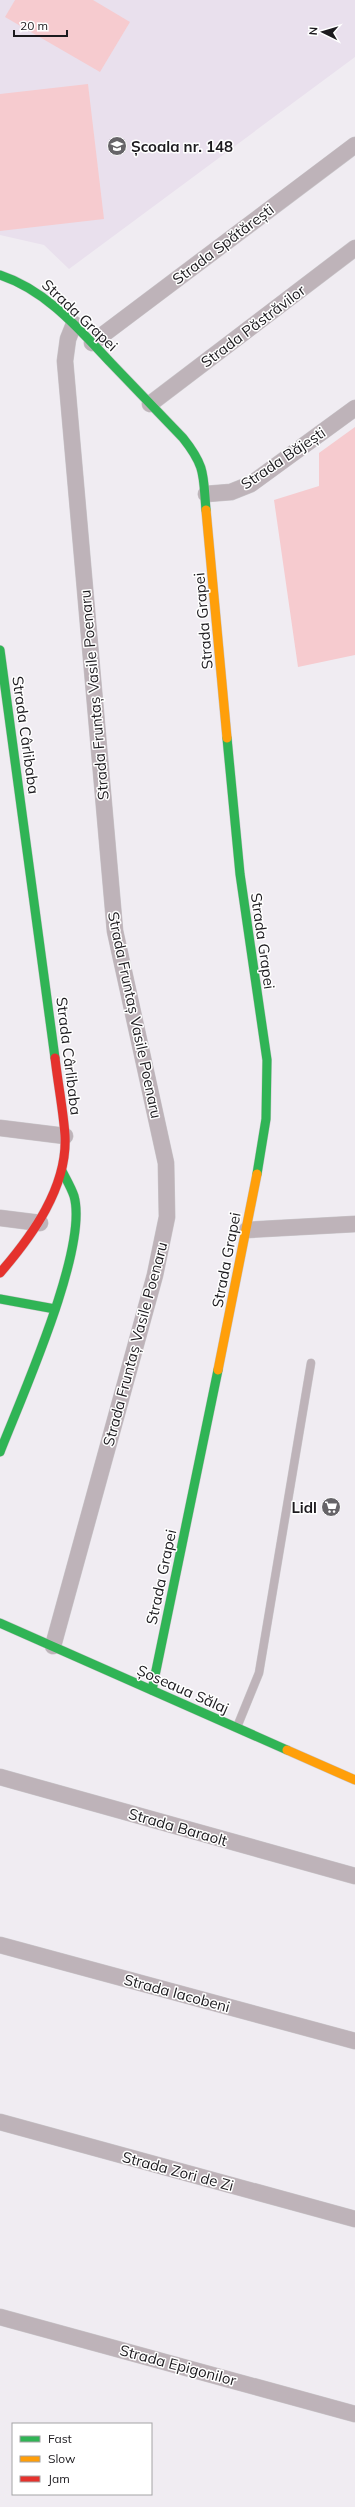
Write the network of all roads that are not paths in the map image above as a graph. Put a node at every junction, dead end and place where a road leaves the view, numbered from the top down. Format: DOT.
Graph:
graph roads {
  1 [pos="355,145"];
  2 [pos="355,248"];
  3 [pos="0,274"];
  4 [pos="74,324"];
  5 [pos="92,343"];
  6 [pos="150,404"];
  7 [pos="355,408"];
  8 [pos="206,494"];
  9 [pos="0,650"];
  10 [pos="0,1128"];
  11 [pos="65,1136"];
  12 [pos="62,1171"];
  13 [pos="0,1218"];
  14 [pos="40,1223"];
  15 [pos="355,1224"];
  16 [pos="247,1230"];
  17 [pos="0,1274"];
  18 [pos="0,1299"];
  19 [pos="54,1309"];
  20 [pos="311,1363"];
  21 [pos="0,1452"];
  22 [pos="0,1623"];
  23 [pos="53,1646"];
  24 [pos="152,1690"];
  25 [pos="236,1727"];
  26 [pos="0,1777"];
  27 [pos="355,1780"];
  28 [pos="355,1876"];
  29 [pos="0,1945"];
  30 [pos="355,2042"];
  31 [pos="0,2122"];
  32 [pos="355,2219"];
  33 [pos="0,2317"];
  34 [pos="355,2414"];
  1 -- 5 [label="street, Strada Spătărești"];
  2 -- 6 [label="street, Strada Păstrăvilor"];
  3 -- 4 [label="street, Strada Grapei"];
  4 -- 5 [label="street, Strada Grapei"];
  4 -- 23 [label="street, Strada Fruntaș Vasile Poenaru"];
  5 -- 6 [label="street, Strada Grapei"];
  6 -- 8 [label="street, Strada Grapei"];
  7 -- 8 [label="street, Strada Băjești"];
  8 -- 16 [label="street, Strada Grapei"];
  9 -- 11 [label="street, Strada Cârlibaba"];
  10 -- 11 [label="street"];
  11 -- 12 [label="street, Strada Cârlibaba"];
  12 -- 14 [label="street, Strada Cârlibaba"];
  12 -- 19 [label="street"];
  13 -- 14 [label="street"];
  14 -- 17 [label="street, Strada Cârlibaba"];
  15 -- 16 [label="street"];
  16 -- 24 [label="street, Strada Grapei"];
  18 -- 19 [label="street"];
  19 -- 21 [label="street"];
  20 -- 25 [label="lane"];
  22 -- 23 [label="street, Șoseaua Sălaj"];
  23 -- 24 [label="street, Șoseaua Sălaj"];
  24 -- 25 [label="street, Șoseaua Sălaj"];
  25 -- 27 [label="street, Șoseaua Sălaj"];
  26 -- 28 [label="street, Strada Baraolt"];
  29 -- 30 [label="street, Strada Iacobeni"];
  31 -- 32 [label="street, Strada Zori de Zi"];
  33 -- 34 [label="street, Strada Epigonilor"];
}
